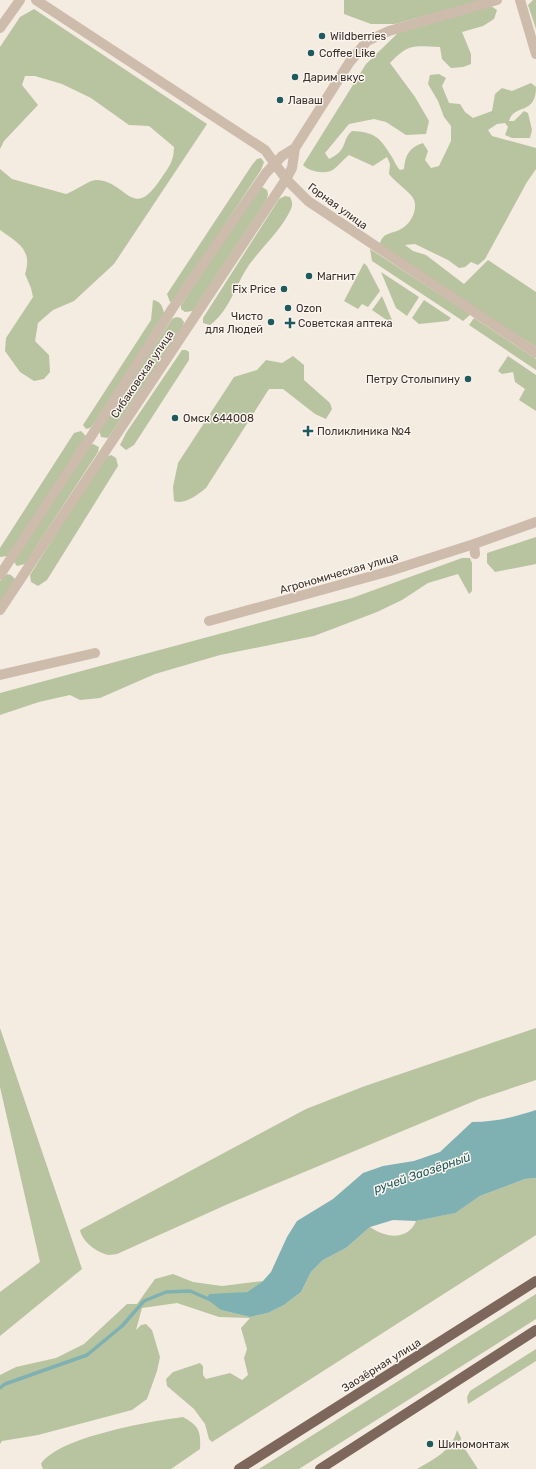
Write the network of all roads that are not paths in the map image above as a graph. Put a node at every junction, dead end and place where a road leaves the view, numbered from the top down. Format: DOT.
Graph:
graph roads {
  1 [pos="20,0"];
  2 [pos="36,0"];
  3 [pos="497,0"];
  4 [pos="520,0"];
  5 [pos="0,28"];
  6 [pos="536,54"];
  7 [pos="295,148"];
  8 [pos="275,163"];
  9 [pos="286,179"];
  10 [pos="536,353"];
  11 [pos="536,522"];
  12 [pos="0,575"];
  13 [pos="0,610"];
  14 [pos="209,621"];
  15 [pos="95,653"];
  16 [pos="0,675"];
  17 [pos="536,1281"];
  18 [pos="536,1330"];
  19 [pos="239,1469"];
  20 [pos="320,1469"];
  1 -- 5 [label="street"];
  2 -- 8 [label="street, Горная улица"];
  3 -- 7 [label="street, Сибаковская улица"];
  4 -- 6 [label="street"];
  7 -- 8 [label="street, Сибаковская улица"];
  7 -- 9 [label="street, Сибаковская улица"];
  8 -- 9 [label="street, Горная улица"];
  8 -- 12 [label="street, Сибаковская улица"];
  9 -- 10 [label="street, Горная улица"];
  9 -- 13 [label="street, Сибаковская улица"];
  11 -- 14 [label="street, Агрономическая улица"];
  15 -- 16 [label="street"];
  17 -- 19 [label="main road, Заозёрная улица"];
  18 -- 20 [label="main road"];
}
